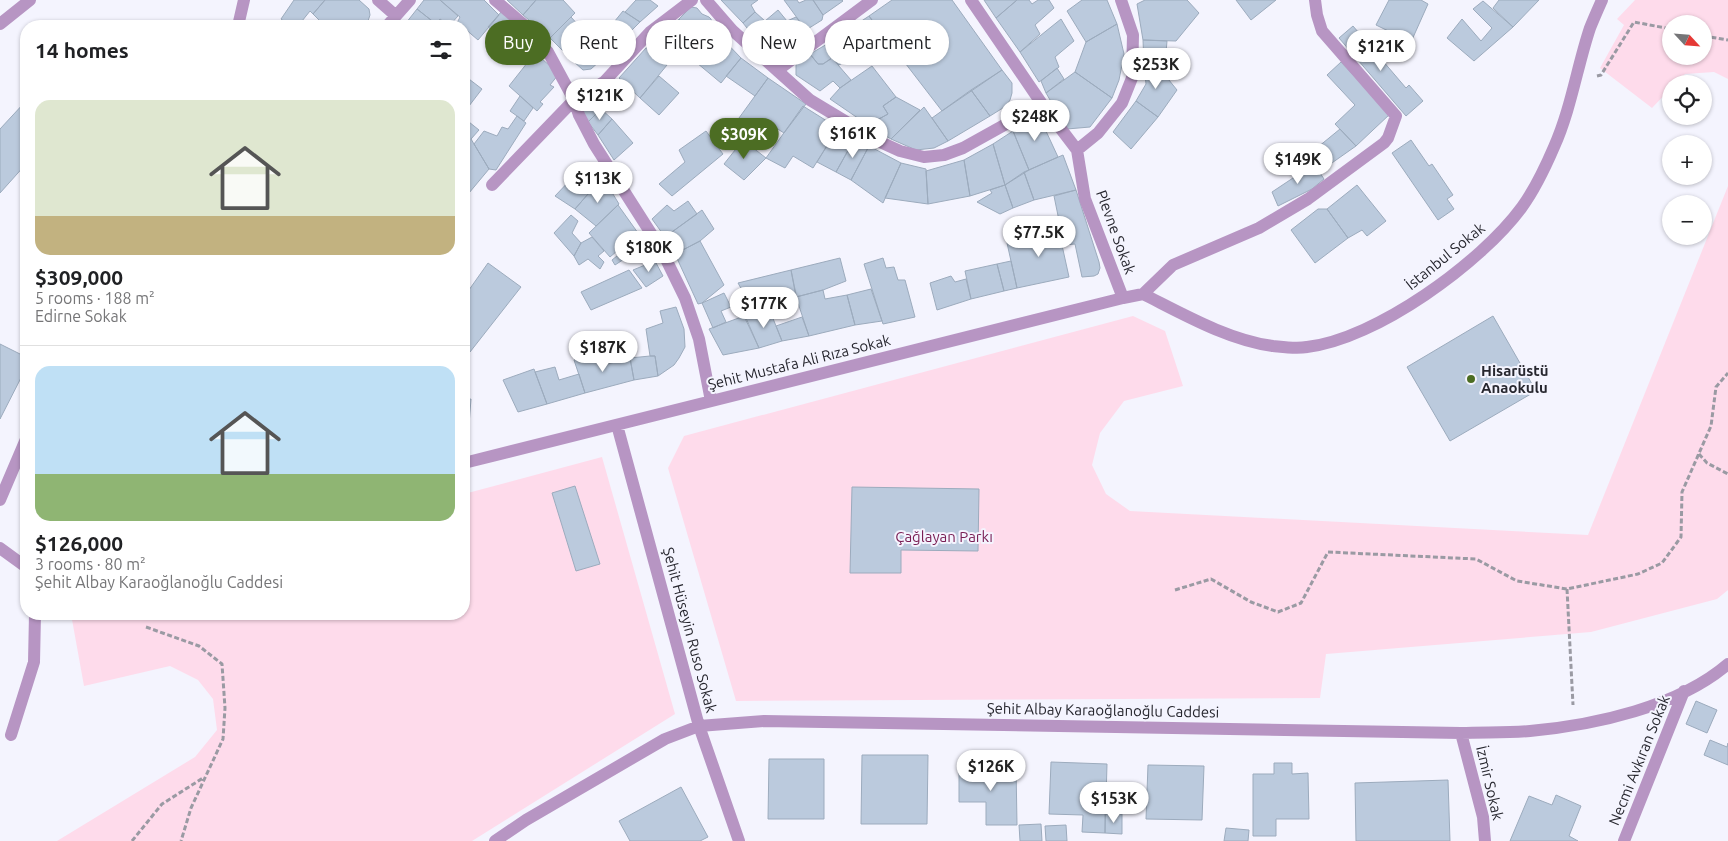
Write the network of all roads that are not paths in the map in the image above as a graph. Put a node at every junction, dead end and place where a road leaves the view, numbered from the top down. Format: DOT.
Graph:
graph roads {
  1 [pos="30,0"];
  2 [pos="244,0"];
  3 [pos="378,0"];
  4 [pos="410,0"];
  5 [pos="495,0"];
  6 [pos="692,0"];
  7 [pos="706,0"];
  8 [pos="872,0"];
  9 [pos="971,0"];
  10 [pos="1121,0"];
  11 [pos="1315,0"];
  12 [pos="1602,0"];
  13 [pos="395,15"];
  14 [pos="239,20"];
  15 [pos="391,20"];
  16 [pos="0,24"];
  17 [pos="778,70"];
  18 [pos="574,100"];
  19 [pos="1042,104"];
  20 [pos="1077,150"];
  21 [pos="492,185"];
  22 [pos="1143,294"];
  23 [pos="1123,298"];
  24 [pos="711,401"];
  25 [pos="617,425"];
  26 [pos="20,453"];
  27 [pos="470,462"];
  28 [pos="0,500"];
  29 [pos="0,548"];
  30 [pos="20,563"];
  31 [pos="34,620"];
  32 [pos="1728,664"];
  33 [pos="1684,692"];
  34 [pos="699,726"];
  35 [pos="1461,733"];
  36 [pos="11,735"];
  37 [pos="495,841"];
  38 [pos="739,841"];
  39 [pos="1485,841"];
  40 [pos="1624,841"];
  1 -- 16 [label="street"];
  2 -- 14 [label="street"];
  3 -- 13 [label="street"];
  4 -- 13 [label="street"];
  5 -- 18 [label="street"];
  6 -- 18 [label="street"];
  7 -- 17 [label="street"];
  8 -- 17 [label="street"];
  9 -- 19 [label="street, Plevne Sokak"];
  10 -- 20 [label="street"];
  11 -- 22 [label="street"];
  12 -- 22 [label="street, İstanbul Sokak"];
  13 -- 15 [label="street"];
  17 -- 19 [label="street"];
  18 -- 21 [label="street"];
  18 -- 24 [label="street"];
  19 -- 20 [label="street, Plevne Sokak"];
  20 -- 23 [label="street, Plevne Sokak"];
  22 -- 23 [label="street, Şehit Mustafa Ali Rıza Sokak"];
  23 -- 24 [label="street, Şehit Mustafa Ali Rıza Sokak"];
  24 -- 25 [label="street, Şehit Mustafa Ali Rıza Sokak"];
  25 -- 27 [label="street, Şehit Mustafa Ali Rıza Sokak"];
  25 -- 34 [label="street, Şehit Hüseyin Ruso Sokak"];
  26 -- 28 [label="street"];
  29 -- 30 [label="street"];
  31 -- 36 [label="street"];
  32 -- 33 [label="street, Şehit Albay Karaoğlanoğlu Caddesi"];
  33 -- 35 [label="street, Şehit Albay Karaoğlanoğlu Caddesi"];
  33 -- 40 [label="street, Necmi Avkıran Sokak"];
  34 -- 35 [label="street, Şehit Albay Karaoğlanoğlu Caddesi"];
  34 -- 37 [label="street, Şehit Albay Karaoğlanoğlu Caddesi"];
  34 -- 38 [label="street, Şehit Hüseyin Ruso Sokak"];
  35 -- 39 [label="street, İzmir Sokak"];
}
